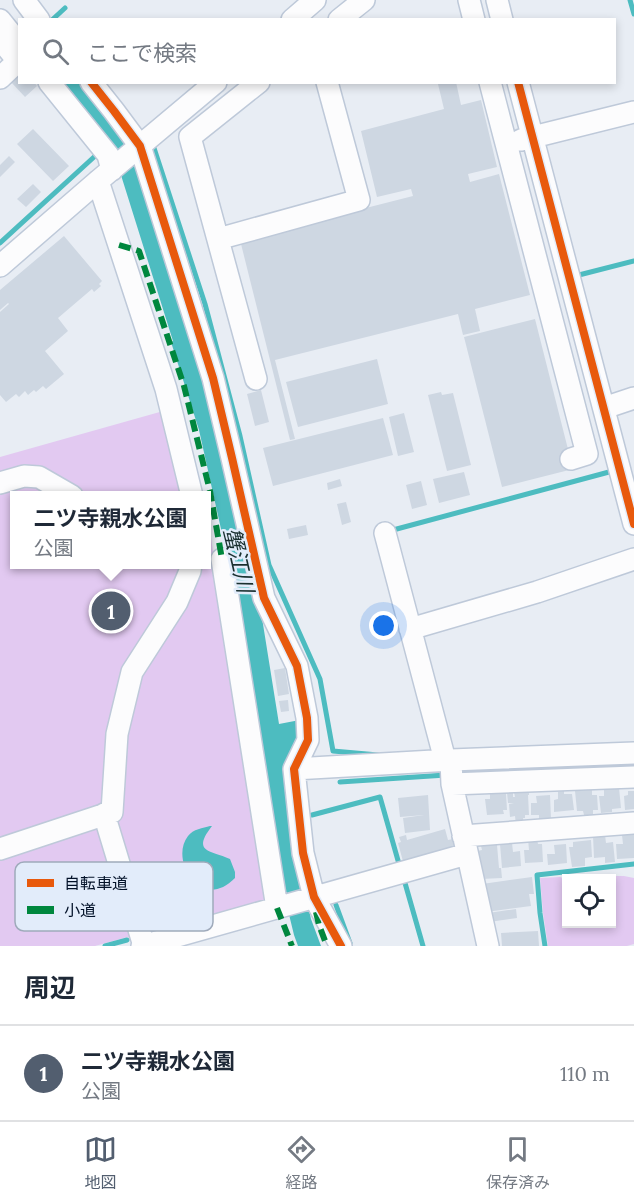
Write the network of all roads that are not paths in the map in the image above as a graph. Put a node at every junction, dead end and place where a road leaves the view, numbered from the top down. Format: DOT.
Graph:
graph roads {
  1 [pos="24,0"];
  2 [pos="315,0"];
  3 [pos="364,0"];
  4 [pos="469,0"];
  5 [pos="497,0"];
  6 [pos="38,18"];
  7 [pos="294,18"];
  8 [pos="342,18"];
  9 [pos="474,18"];
  10 [pos="502,18"];
  11 [pos="0,20"];
  12 [pos="0,39"];
  13 [pos="18,54"];
  14 [pos="0,78"];
  15 [pos="51,84"];
  16 [pos="93,84"];
  17 [pos="214,84"];
  18 [pos="256,84"];
  19 [pos="328,84"];
  20 [pos="491,84"];
  21 [pos="519,84"];
  22 [pos="634,112"];
  23 [pos="533,138"];
  24 [pos="506,144"];
  25 [pos="140,146"];
  26 [pos="108,172"];
  27 [pos="218,239"];
  28 [pos="0,266"];
  29 [pos="256,379"];
  30 [pos="634,398"];
  31 [pos="604,408"];
  32 [pos="571,459"];
  33 [pos="0,483"];
  34 [pos="65,491"];
  35 [pos="191,491"];
  36 [pos="634,524"];
  37 [pos="385,533"];
  38 [pos="222,559"];
  39 [pos="634,559"];
  40 [pos="190,569"];
  41 [pos="410,628"];
  42 [pos="634,753"];
  43 [pos="294,769"];
  44 [pos="450,770"];
  45 [pos="634,777"];
  46 [pos="104,814"];
  47 [pos="634,823"];
  48 [pos="465,845"];
  49 [pos="0,849"];
  50 [pos="118,862"];
  51 [pos="314,897"];
  52 [pos="278,908"];
  53 [pos="213,926"];
  54 [pos="139,931"];
  55 [pos="196,931"];
  56 [pos="143,946"];
  57 [pos="341,946"];
  58 [pos="488,946"];
  1 -- 6 [label="street"];
  2 -- 7 [label="street"];
  3 -- 8 [label="street"];
  4 -- 9 [label="street"];
  5 -- 10 [label="street"];
  11 -- 13 [label="street"];
  12 -- 13 [label="street"];
  13 -- 14 [label="street"];
  15 -- 26 [label="street"];
  16 -- 25 [label="street"];
  17 -- 25 [label="street"];
  18 -- 27 [label="street"];
  19 -- 27 [label="street"];
  20 -- 24 [label="street"];
  21 -- 23 [label="street"];
  22 -- 23 [label="street"];
  23 -- 24 [label="street"];
  23 -- 31 [label="street"];
  24 -- 32 [label="street"];
  25 -- 26 [label="street"];
  25 -- 43 [label="street"];
  26 -- 28 [label="street"];
  26 -- 35 [label="street"];
  27 -- 29 [label="street"];
  30 -- 31 [label="street"];
  31 -- 36 [label="street"];
  33 -- 34 [label="street"];
  37 -- 41 [label="street"];
  38 -- 52 [label="street"];
  39 -- 41 [label="street"];
  40 -- 46 [label="street"];
  41 -- 44 [label="street"];
  42 -- 44 [label="street"];
  43 -- 44 [label="street"];
  43 -- 51 [label="street"];
  44 -- 45 [label="street"];
  44 -- 48 [label="street"];
  46 -- 49 [label="street"];
  46 -- 50 [label="street"];
  47 -- 48 [label="street"];
  48 -- 51 [label="street"];
  48 -- 58 [label="street"];
  51 -- 52 [label="street"];
  51 -- 57 [label="street"];
  52 -- 53 [label="street"];
  54 -- 56 [label="street"];
  55 -- 56 [label="street"];
}
